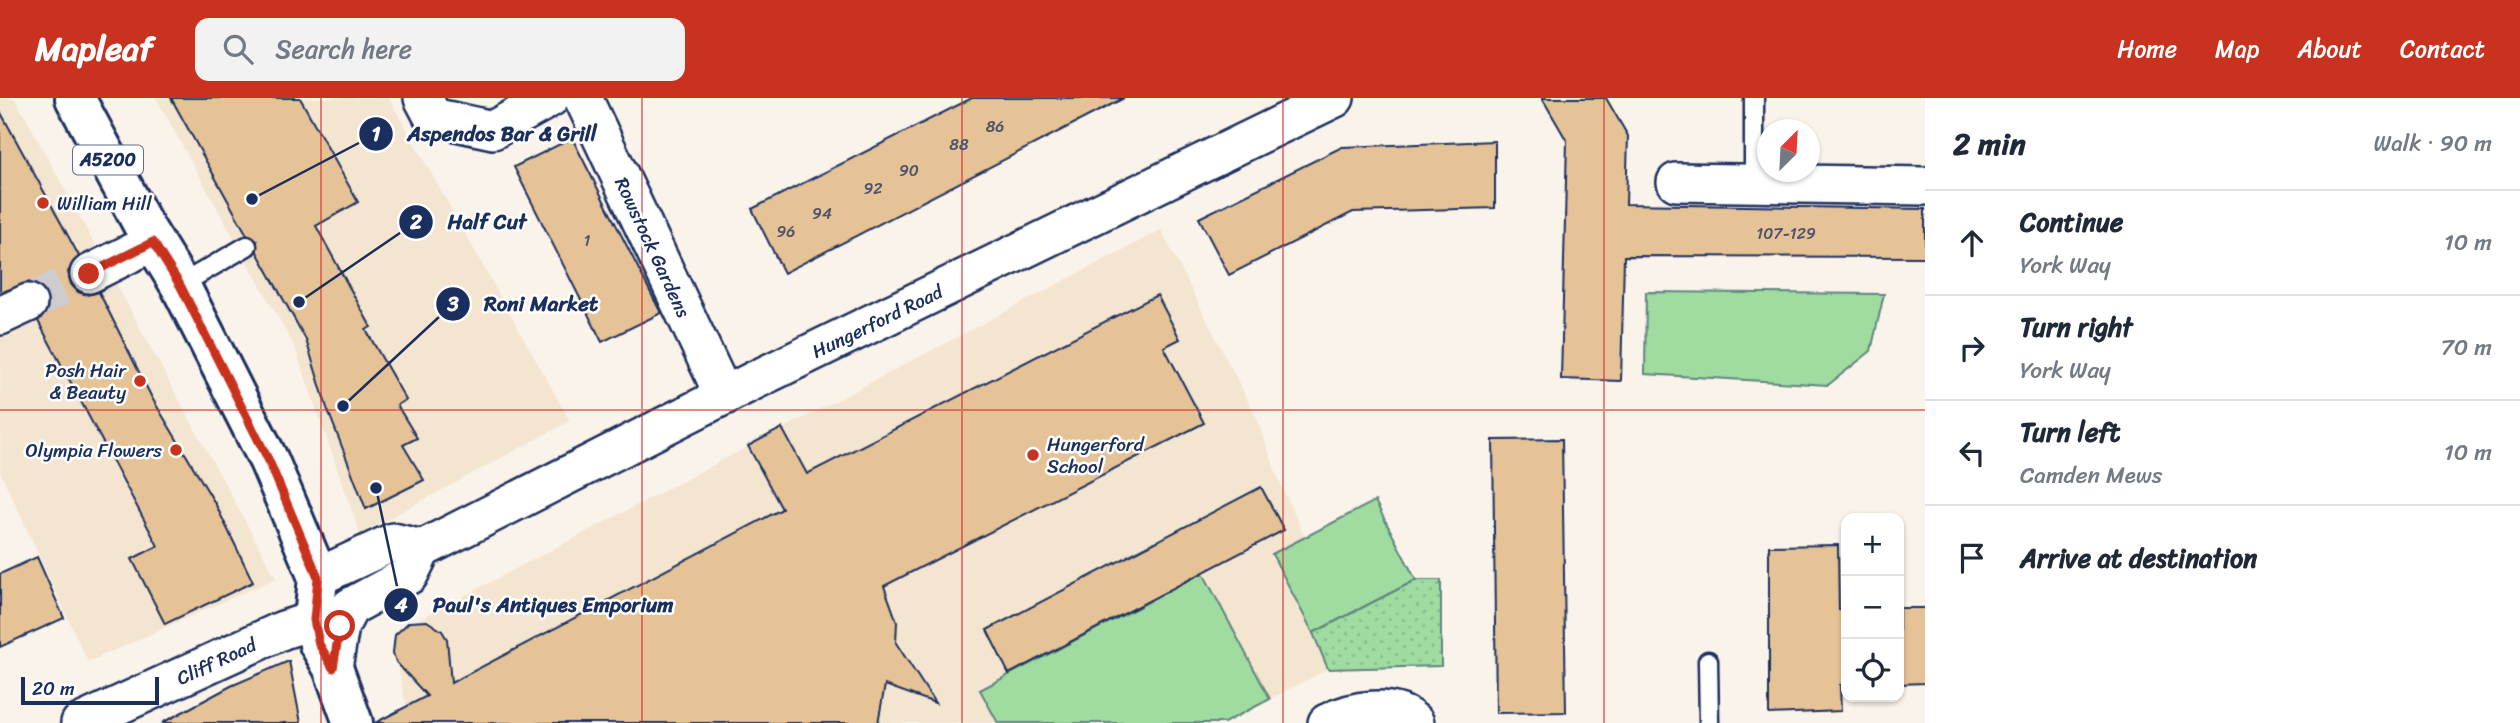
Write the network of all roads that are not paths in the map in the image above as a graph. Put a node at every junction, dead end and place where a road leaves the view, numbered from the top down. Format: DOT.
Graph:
graph roads {
  1 [pos="75,98"];
  2 [pos="423,98"];
  3 [pos="550,98"];
  4 [pos="583,98"];
  5 [pos="1335,98"];
  6 [pos="1754,98"];
  7 [pos="1676,182"];
  8 [pos="1754,183"];
  9 [pos="1925,186"];
  10 [pos="153,242"];
  11 [pos="247,246"];
  12 [pos="89,274"];
  13 [pos="180,285"];
  14 [pos="724,396"];
  15 [pos="422,549"];
  16 [pos="318,577"];
  17 [pos="314,620"];
  18 [pos="1708,662"];
  19 [pos="333,668"];
  20 [pos="80,723"];
  21 [pos="353,723"];
  22 [pos="1326,723"];
  23 [pos="1415,723"];
  24 [pos="1709,723"];
  1 -- 10 [label="main road, A5200"];
  2 -- 3 [label="street"];
  4 -- 14 [label="street, Rowstock Gardens"];
  5 -- 14 [label="street, Hungerford Road"];
  6 -- 8 [label="lane"];
  7 -- 8 [label="street"];
  8 -- 9 [label="street"];
  10 -- 12 [label="street"];
  10 -- 13 [label="main road, A5200"];
  11 -- 13 [label="lane"];
  13 -- 16 [label="main road, A5200"];
  14 -- 15 [label="street, Hungerford Road"];
  15 -- 16 [label="street"];
  15 -- 19 [label="street"];
  16 -- 17 [label="main road, A5200"];
  17 -- 19 [label="main road, A5200"];
  17 -- 20 [label="street, Cliff Road"];
  18 -- 24 [label="lane"];
  19 -- 21 [label="main road, A5200"];
  22 -- 23 [label="street"];
}
